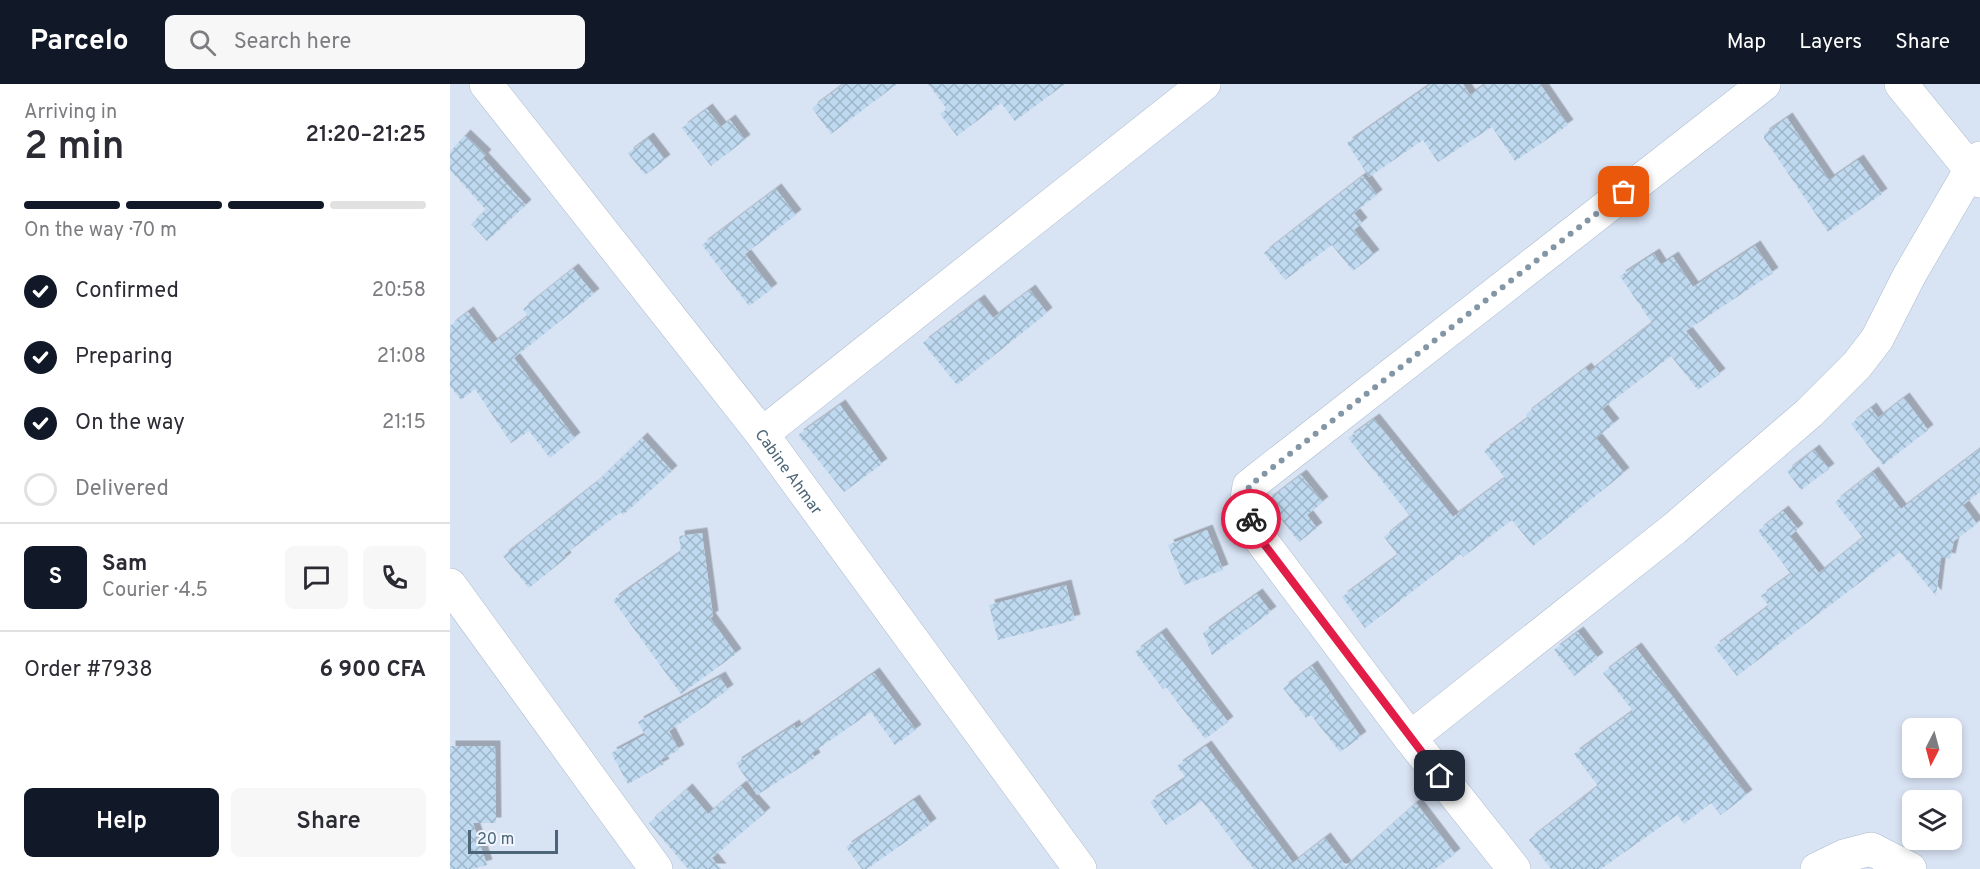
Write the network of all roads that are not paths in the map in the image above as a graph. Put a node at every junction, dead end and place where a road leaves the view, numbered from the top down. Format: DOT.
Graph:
graph roads {
  1 [pos="486,84"];
  2 [pos="1204,84"];
  3 [pos="1764,84"];
  4 [pos="1901,84"];
  5 [pos="1977,169"];
  6 [pos="762,434"];
  7 [pos="450,585"];
  8 [pos="1410,738"];
  9 [pos="656,869"];
  10 [pos="1080,869"];
  11 [pos="1514,869"];
  12 [pos="1816,869"];
  13 [pos="1910,869"];
  1 -- 6 [label="street, Cabine Ahmar"];
  2 -- 6 [label="street"];
  3 -- 8 [label="street"];
  4 -- 5 [label="street"];
  5 -- 8 [label="street"];
  6 -- 10 [label="street, Cabine Ahmar"];
  7 -- 9 [label="street"];
  8 -- 11 [label="street"];
  12 -- 13 [label="street"];
}
